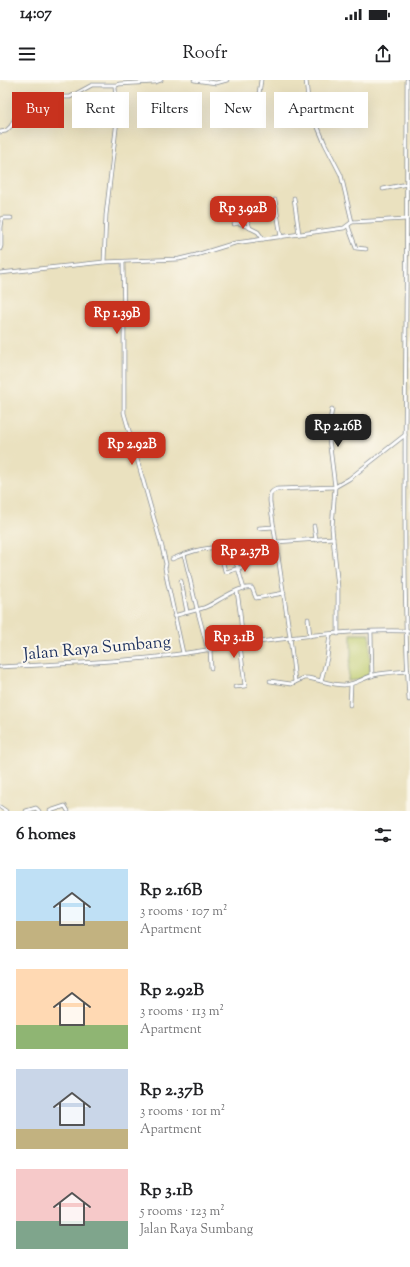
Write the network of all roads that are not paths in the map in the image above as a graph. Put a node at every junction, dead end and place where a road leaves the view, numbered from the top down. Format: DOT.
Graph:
graph roads {
  1 [pos="161,80"];
  2 [pos="194,80"];
  3 [pos="227,80"];
  4 [pos="261,80"];
  5 [pos="306,80"];
  6 [pos="407,80"];
  7 [pos="116,85"];
  8 [pos="260,92"];
  9 [pos="0,132"];
  10 [pos="407,184"];
  11 [pos="383,189"];
  12 [pos="294,198"];
  13 [pos="275,200"];
  14 [pos="243,209"];
  15 [pos="11,218"];
  16 [pos="407,219"];
  17 [pos="352,222"];
  18 [pos="234,224"];
  19 [pos="348,226"];
  20 [pos="250,228"];
  21 [pos="299,234"];
  22 [pos="280,237"];
  23 [pos="408,237"];
  24 [pos="263,239"];
  25 [pos="0,249"];
  26 [pos="366,249"];
  27 [pos="104,262"];
  28 [pos="123,262"];
  29 [pos="0,273"];
  30 [pos="408,299"];
  31 [pos="410,349"];
  32 [pos="406,350"];
  33 [pos="332,409"];
  34 [pos="406,435"];
  35 [pos="335,486"];
  36 [pos="314,526"];
  37 [pos="274,527"];
  38 [pos="259,528"];
  39 [pos="332,538"];
  40 [pos="316,540"];
  41 [pos="276,542"];
  42 [pos="278,552"];
  43 [pos="184,554"];
  44 [pos="172,559"];
  45 [pos="223,563"];
  46 [pos="238,568"];
  47 [pos="181,582"];
  48 [pos="244,589"];
  49 [pos="237,592"];
  50 [pos="284,592"];
  51 [pos="197,609"];
  52 [pos="187,612"];
  53 [pos="174,616"];
  54 [pos="308,619"];
  55 [pos="408,631"];
  56 [pos="371,632"];
  57 [pos="330,634"];
  58 [pos="338,634"];
  59 [pos="310,636"];
  60 [pos="290,637"];
  61 [pos="241,645"];
  62 [pos="209,650"];
  63 [pos="183,653"];
  64 [pos="0,667"];
  65 [pos="211,668"];
  66 [pos="408,671"];
  67 [pos="372,676"];
  68 [pos="270,681"];
  69 [pos="321,681"];
  70 [pos="295,682"];
  71 [pos="351,684"];
  72 [pos="235,687"];
  73 [pos="409,694"];
  74 [pos="409,700"];
  75 [pos="350,705"];
  76 [pos="0,807"];
  77 [pos="6,811"];
  78 [pos="26,811"];
  79 [pos="39,811"];
  80 [pos="50,811"];
  81 [pos="68,811"];
  1 -- 7 [label="street"];
  2 -- 3 [label="street"];
  4 -- 8 [label="street"];
  5 -- 17 [label="street"];
  6 -- 10 [label="street"];
  7 -- 9 [label="street"];
  7 -- 27 [label="street"];
  10 -- 11 [label="street"];
  10 -- 16 [label="street"];
  12 -- 21 [label="street"];
  13 -- 22 [label="street"];
  14 -- 20 [label="street"];
  15 -- 25 [label="street"];
  16 -- 17 [label="street"];
  16 -- 23 [label="street"];
  17 -- 19 [label="street"];
  18 -- 20 [label="street"];
  19 -- 21 [label="street"];
  19 -- 26 [label="street"];
  20 -- 24 [label="street"];
  21 -- 22 [label="street"];
  22 -- 24 [label="street"];
  23 -- 30 [label="street"];
  24 -- 28 [label="street"];
  27 -- 28 [label="street"];
  27 -- 29 [label="street"];
  28 -- 53 [label="street"];
  30 -- 32 [label="street"];
  31 -- 32 [label="street"];
  32 -- 34 [label="street"];
  33 -- 35 [label="street"];
  34 -- 35 [label="street"];
  34 -- 55 [label="street"];
  35 -- 37 [label="street"];
  35 -- 39 [label="street"];
  36 -- 40 [label="street"];
  37 -- 38 [label="street"];
  37 -- 41 [label="street"];
  39 -- 40 [label="street"];
  39 -- 58 [label="street"];
  40 -- 41 [label="street"];
  41 -- 42 [label="street"];
  42 -- 46 [label="street"];
  42 -- 50 [label="street"];
  43 -- 44 [label="street"];
  43 -- 46 [label="street"];
  43 -- 51 [label="street"];
  45 -- 46 [label="street"];
  46 -- 48 [label="street"];
  47 -- 52 [label="street"];
  48 -- 49 [label="street"];
  48 -- 50 [label="street"];
  49 -- 51 [label="street"];
  49 -- 61 [label="street"];
  50 -- 60 [label="street"];
  51 -- 52 [label="street"];
  51 -- 62 [label="street"];
  52 -- 53 [label="street"];
  53 -- 63 [label="street"];
  54 -- 59 [label="street"];
  55 -- 56 [label="street, Jalan Raya Sumbang"];
  55 -- 66 [label="street"];
  56 -- 58 [label="street, Jalan Raya Sumbang"];
  56 -- 67 [label="street"];
  57 -- 58 [label="street, Jalan Raya Sumbang"];
  57 -- 59 [label="street, Jalan Raya Sumbang"];
  57 -- 69 [label="street"];
  59 -- 60 [label="street, Jalan Raya Sumbang"];
  60 -- 61 [label="street, Jalan Raya Sumbang"];
  60 -- 70 [label="street"];
  61 -- 62 [label="street, Jalan Raya Sumbang"];
  61 -- 72 [label="street"];
  62 -- 63 [label="street, Jalan Raya Sumbang"];
  62 -- 65 [label="street"];
  63 -- 64 [label="street, Jalan Raya Sumbang"];
  66 -- 67 [label="street"];
  66 -- 73 [label="street"];
  67 -- 71 [label="street"];
  68 -- 70 [label="street"];
  69 -- 70 [label="street"];
  69 -- 71 [label="street"];
  71 -- 75 [label="street"];
  73 -- 74 [label="street"];
  76 -- 77 [label="street"];
  78 -- 79 [label="street"];
  80 -- 81 [label="street"];
}
